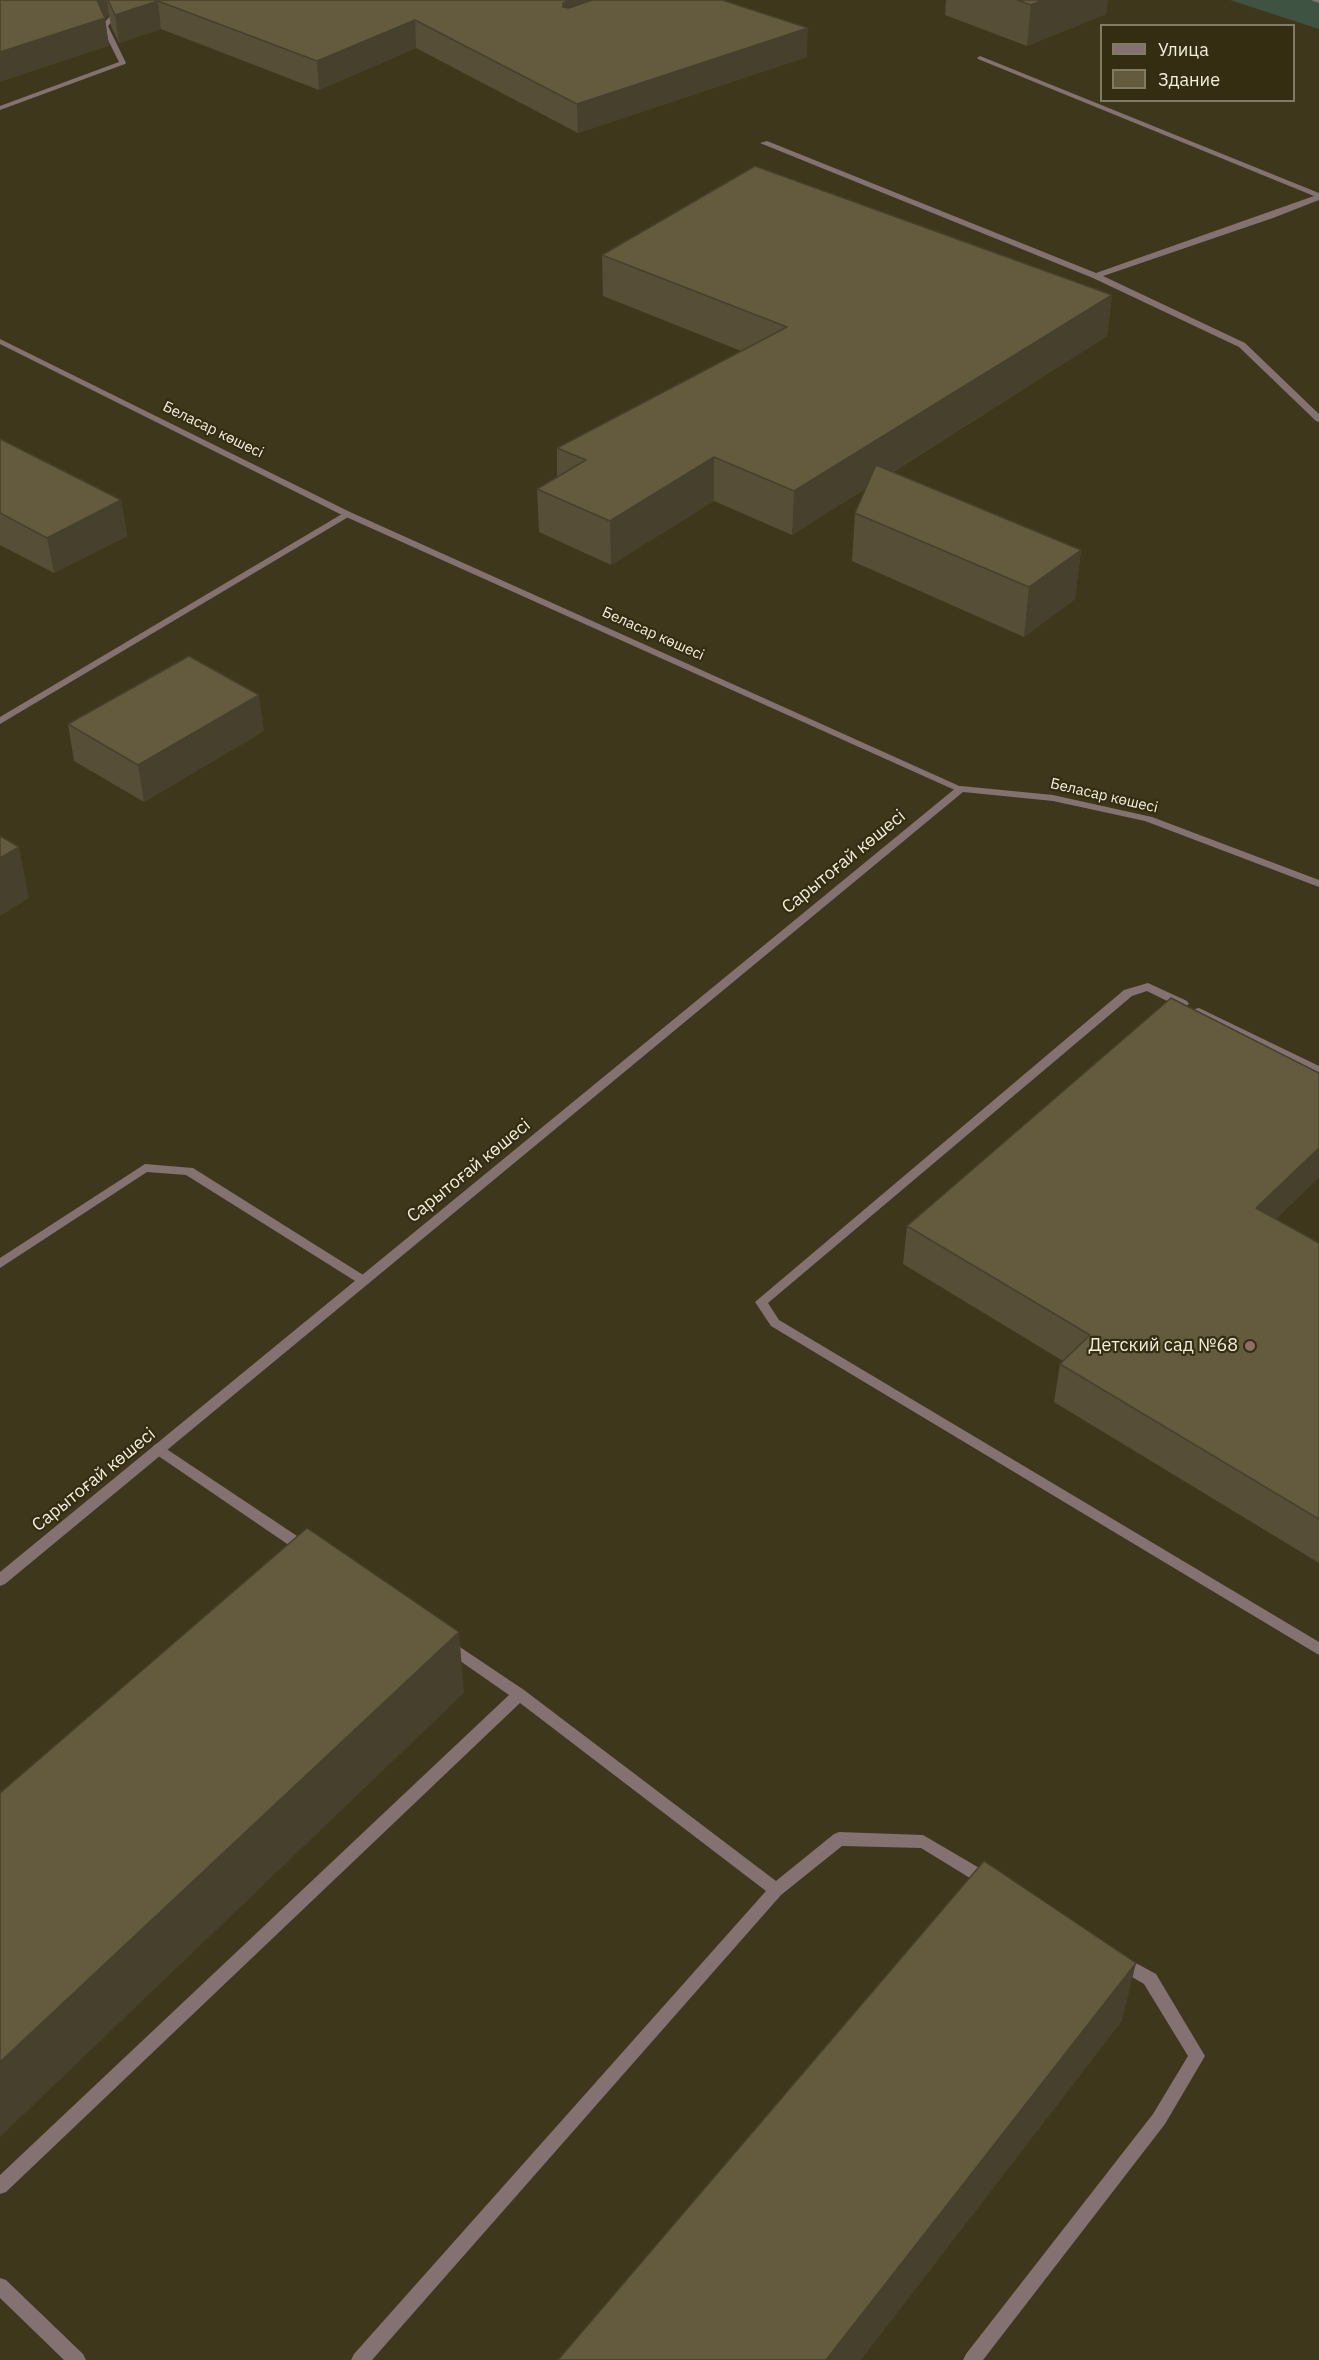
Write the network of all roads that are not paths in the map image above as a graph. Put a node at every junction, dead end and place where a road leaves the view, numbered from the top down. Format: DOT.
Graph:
graph roads {
  1 [pos="129,0"];
  2 [pos="980,58"];
  3 [pos="0,108"];
  4 [pos="764,143"];
  5 [pos="1319,196"];
  6 [pos="1096,276"];
  7 [pos="0,341"];
  8 [pos="1319,419"];
  9 [pos="347,513"];
  10 [pos="0,721"];
  11 [pos="961,789"];
  12 [pos="1319,884"];
  13 [pos="1319,1071"];
  14 [pos="0,1264"];
  15 [pos="364,1281"];
  16 [pos="159,1449"];
  17 [pos="315,1555"];
  18 [pos="0,1580"];
  19 [pos="431,1634"];
  20 [pos="1319,1649"];
  21 [pos="519,1694"];
  22 [pos="776,1890"];
  23 [pos="1002,1890"];
  24 [pos="1110,1956"];
  25 [pos="0,2186"];
  26 [pos="0,2286"];
  27 [pos="77,2360"];
  28 [pos="360,2360"];
  29 [pos="972,2360"];
  1 -- 3 [label="street"];
  2 -- 5 [label="street"];
  4 -- 6 [label="street"];
  5 -- 6 [label="street"];
  6 -- 8 [label="street"];
  7 -- 9 [label="street, Беласар көшесі"];
  9 -- 10 [label="street"];
  9 -- 11 [label="street, Беласар көшесі"];
  11 -- 12 [label="street, Беласар көшесі"];
  11 -- 15 [label="street, Сарытоғай көшесі"];
  13 -- 20 [label="street"];
  14 -- 15 [label="street"];
  15 -- 16 [label="street, Сарытоғай көшесі"];
  16 -- 17 [label="street"];
  16 -- 18 [label="street, Сарытоғай көшесі"];
  19 -- 21 [label="street"];
  21 -- 22 [label="street"];
  21 -- 25 [label="street"];
  22 -- 23 [label="street"];
  22 -- 28 [label="street"];
  24 -- 29 [label="street"];
  26 -- 27 [label="street"];
}
